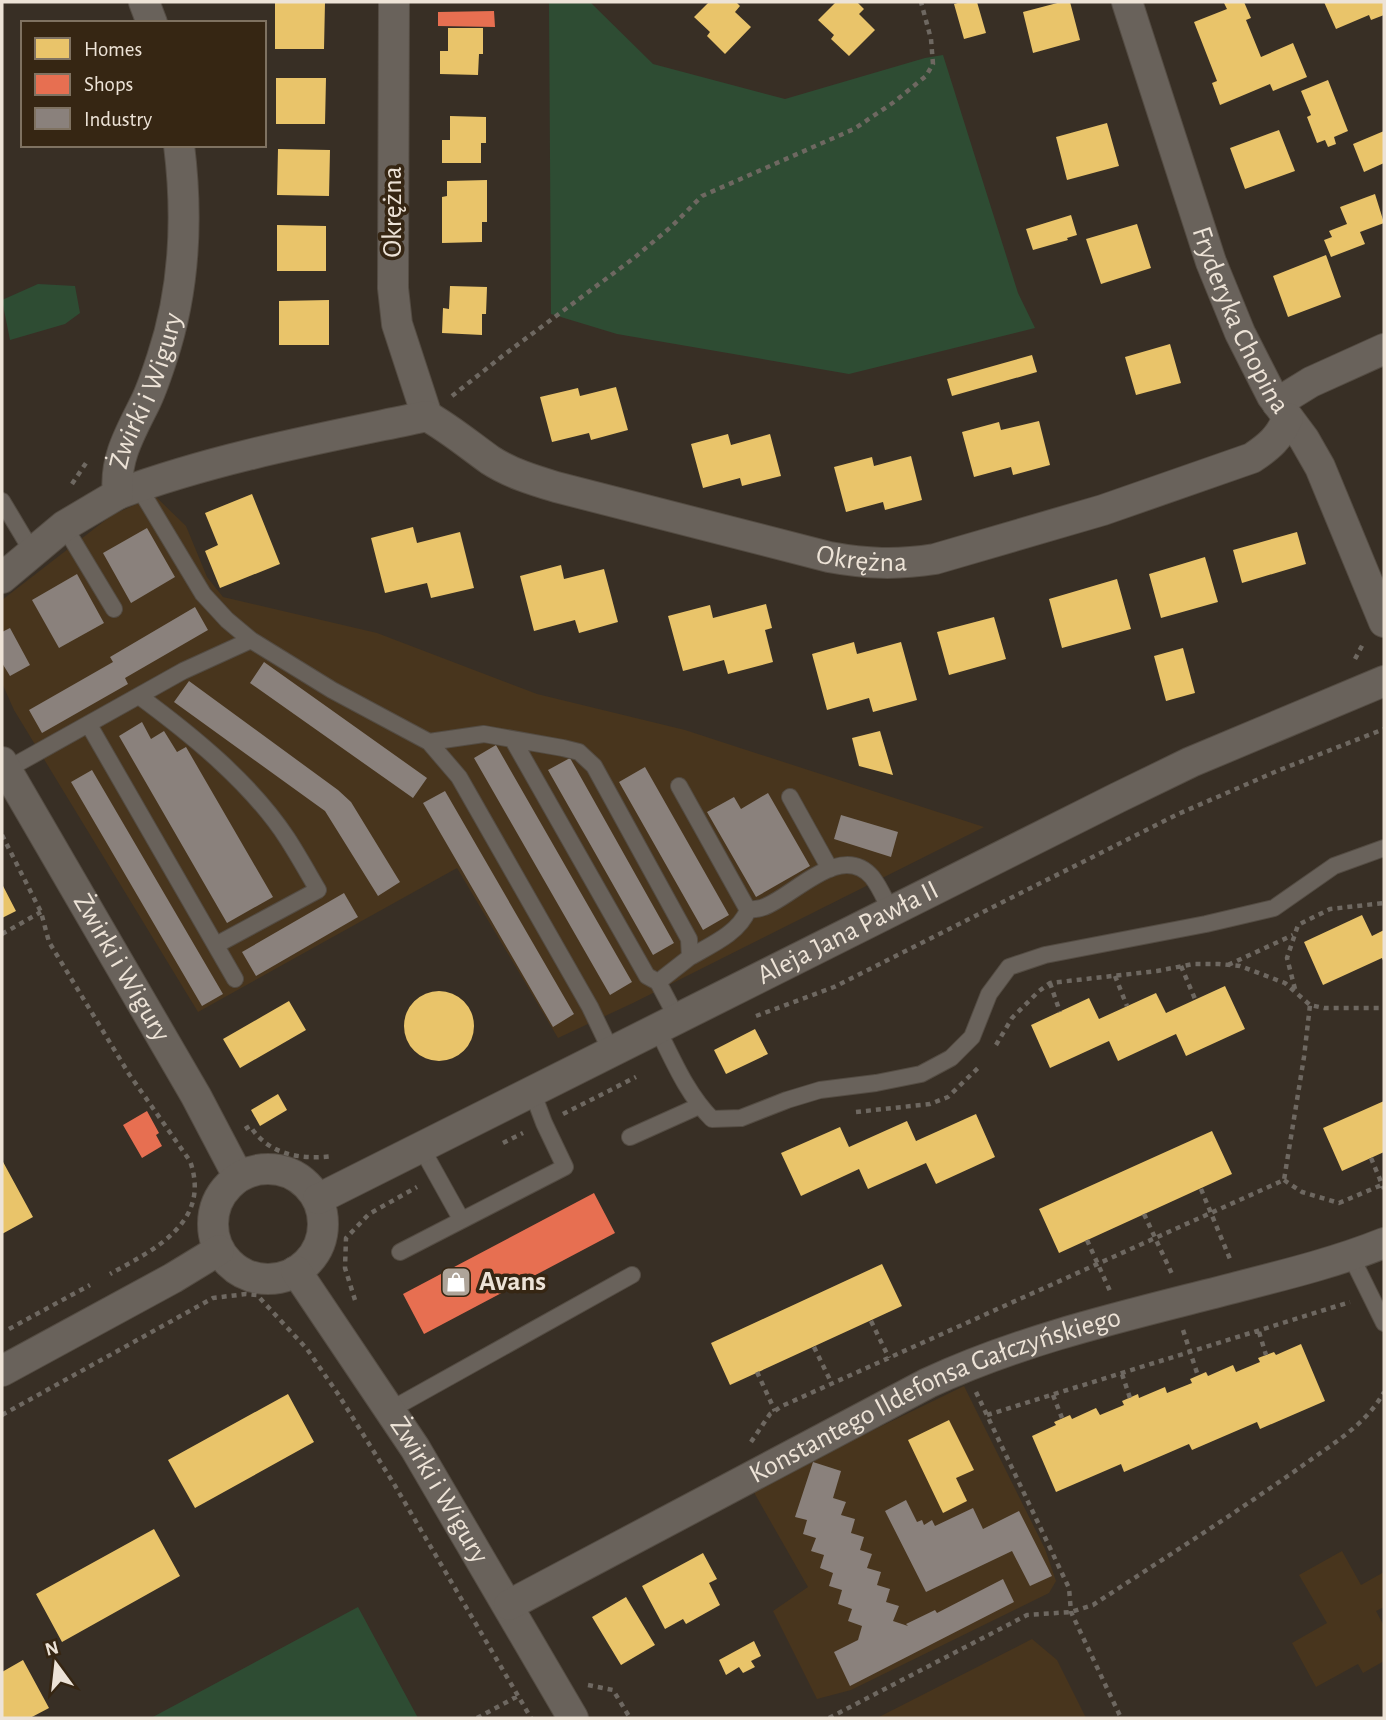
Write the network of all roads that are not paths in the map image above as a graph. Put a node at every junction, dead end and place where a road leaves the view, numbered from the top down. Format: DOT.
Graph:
graph roads {
  1 [pos="144,2"];
  2 [pos="394,2"];
  3 [pos="1126,2"];
  4 [pos="151,21"];
  5 [pos="179,147"];
  6 [pos="1384,349"];
  7 [pos="1282,410"];
  8 [pos="427,416"];
  9 [pos="128,490"];
  10 [pos="2,501"];
  11 [pos="64,526"];
  12 [pos="33,553"];
  13 [pos="2,578"];
  14 [pos="114,609"];
  15 [pos="1375,629"];
  16 [pos="251,640"];
  17 [pos="1384,681"];
  18 [pos="139,696"];
  19 [pos="89,726"];
  20 [pos="513,740"];
  21 [pos="429,742"];
  22 [pos="4,766"];
  23 [pos="679,786"];
  24 [pos="790,797"];
  25 [pos="1384,848"];
  26 [pos="830,869"];
  27 [pos="748,910"];
  28 [pos="891,911"];
  29 [pos="216,945"];
  30 [pos="690,957"];
  31 [pos="235,979"];
  32 [pos="658,982"];
  33 [pos="667,1023"];
  34 [pos="611,1051"];
  35 [pos="532,1091"];
  36 [pos="699,1106"];
  37 [pos="630,1136"];
  38 [pos="421,1147"];
  39 [pos="238,1176"];
  40 [pos="318,1199"];
  41 [pos="461,1219"];
  42 [pos="1384,1243"];
  43 [pos="219,1250"];
  44 [pos="400,1252"];
  45 [pos="1350,1254"];
  46 [pos="296,1271"];
  47 [pos="632,1275"];
  48 [pos="1384,1323"];
  49 [pos="2,1371"];
  50 [pos="390,1410"];
  51 [pos="509,1605"];
  52 [pos="573,1718"];
  1 -- 4 [label="street"];
  2 -- 8 [label="street, Okrężna"];
  3 -- 7 [label="street, Fryderyka Chopina"];
  5 -- 9 [label="street, Żwirki i Wigury"];
  6 -- 7 [label="street"];
  7 -- 8 [label="street, Okrężna"];
  7 -- 15 [label="street, Fryderyka Chopina"];
  8 -- 9 [label="street"];
  9 -- 11 [label="street, Żwirki i Wigury"];
  9 -- 16 [label="lane"];
  10 -- 12 [label="lane"];
  11 -- 12 [label="street, Żwirki i Wigury"];
  11 -- 14 [label="lane"];
  12 -- 13 [label="street, Żwirki i Wigury"];
  16 -- 18 [label="lane"];
  16 -- 21 [label="lane"];
  17 -- 28 [label="street, Aleja Jana Pawła II"];
  18 -- 19 [label="lane"];
  18 -- 29 [label="lane"];
  19 -- 22 [label="lane"];
  19 -- 29 [label="lane"];
  20 -- 21 [label="lane"];
  20 -- 30 [label="lane"];
  20 -- 32 [label="lane"];
  21 -- 34 [label="lane"];
  22 -- 39 [label="street, Żwirki i Wigury"];
  23 -- 27 [label="lane"];
  24 -- 26 [label="lane"];
  25 -- 36 [label="lane"];
  26 -- 27 [label="lane"];
  26 -- 28 [label="lane"];
  27 -- 30 [label="lane"];
  28 -- 33 [label="street, Aleja Jana Pawła II"];
  29 -- 31 [label="lane"];
  30 -- 32 [label="lane"];
  32 -- 33 [label="lane"];
  33 -- 34 [label="street, Aleja Jana Pawła II"];
  33 -- 36 [label="lane"];
  34 -- 35 [label="street, Aleja Jana Pawła II"];
  35 -- 38 [label="street, Aleja Jana Pawła II"];
  35 -- 41 [label="lane"];
  36 -- 37 [label="lane"];
  38 -- 40 [label="street, Aleja Jana Pawła II"];
  38 -- 41 [label="lane"];
  39 -- 40 [label="street"];
  39 -- 43 [label="street"];
  40 -- 46 [label="street"];
  41 -- 44 [label="lane"];
  42 -- 45 [label="street, Konstantego Ildefonsa Gałczyńskiego"];
  43 -- 46 [label="street"];
  43 -- 49 [label="street"];
  45 -- 48 [label="lane"];
  45 -- 51 [label="street, Konstantego Ildefonsa Gałczyńskiego"];
  46 -- 50 [label="street, Żwirki i Wigury"];
  47 -- 50 [label="lane"];
  50 -- 51 [label="street, Żwirki i Wigury"];
  51 -- 52 [label="street, Żwirki i Wigury"];
}
